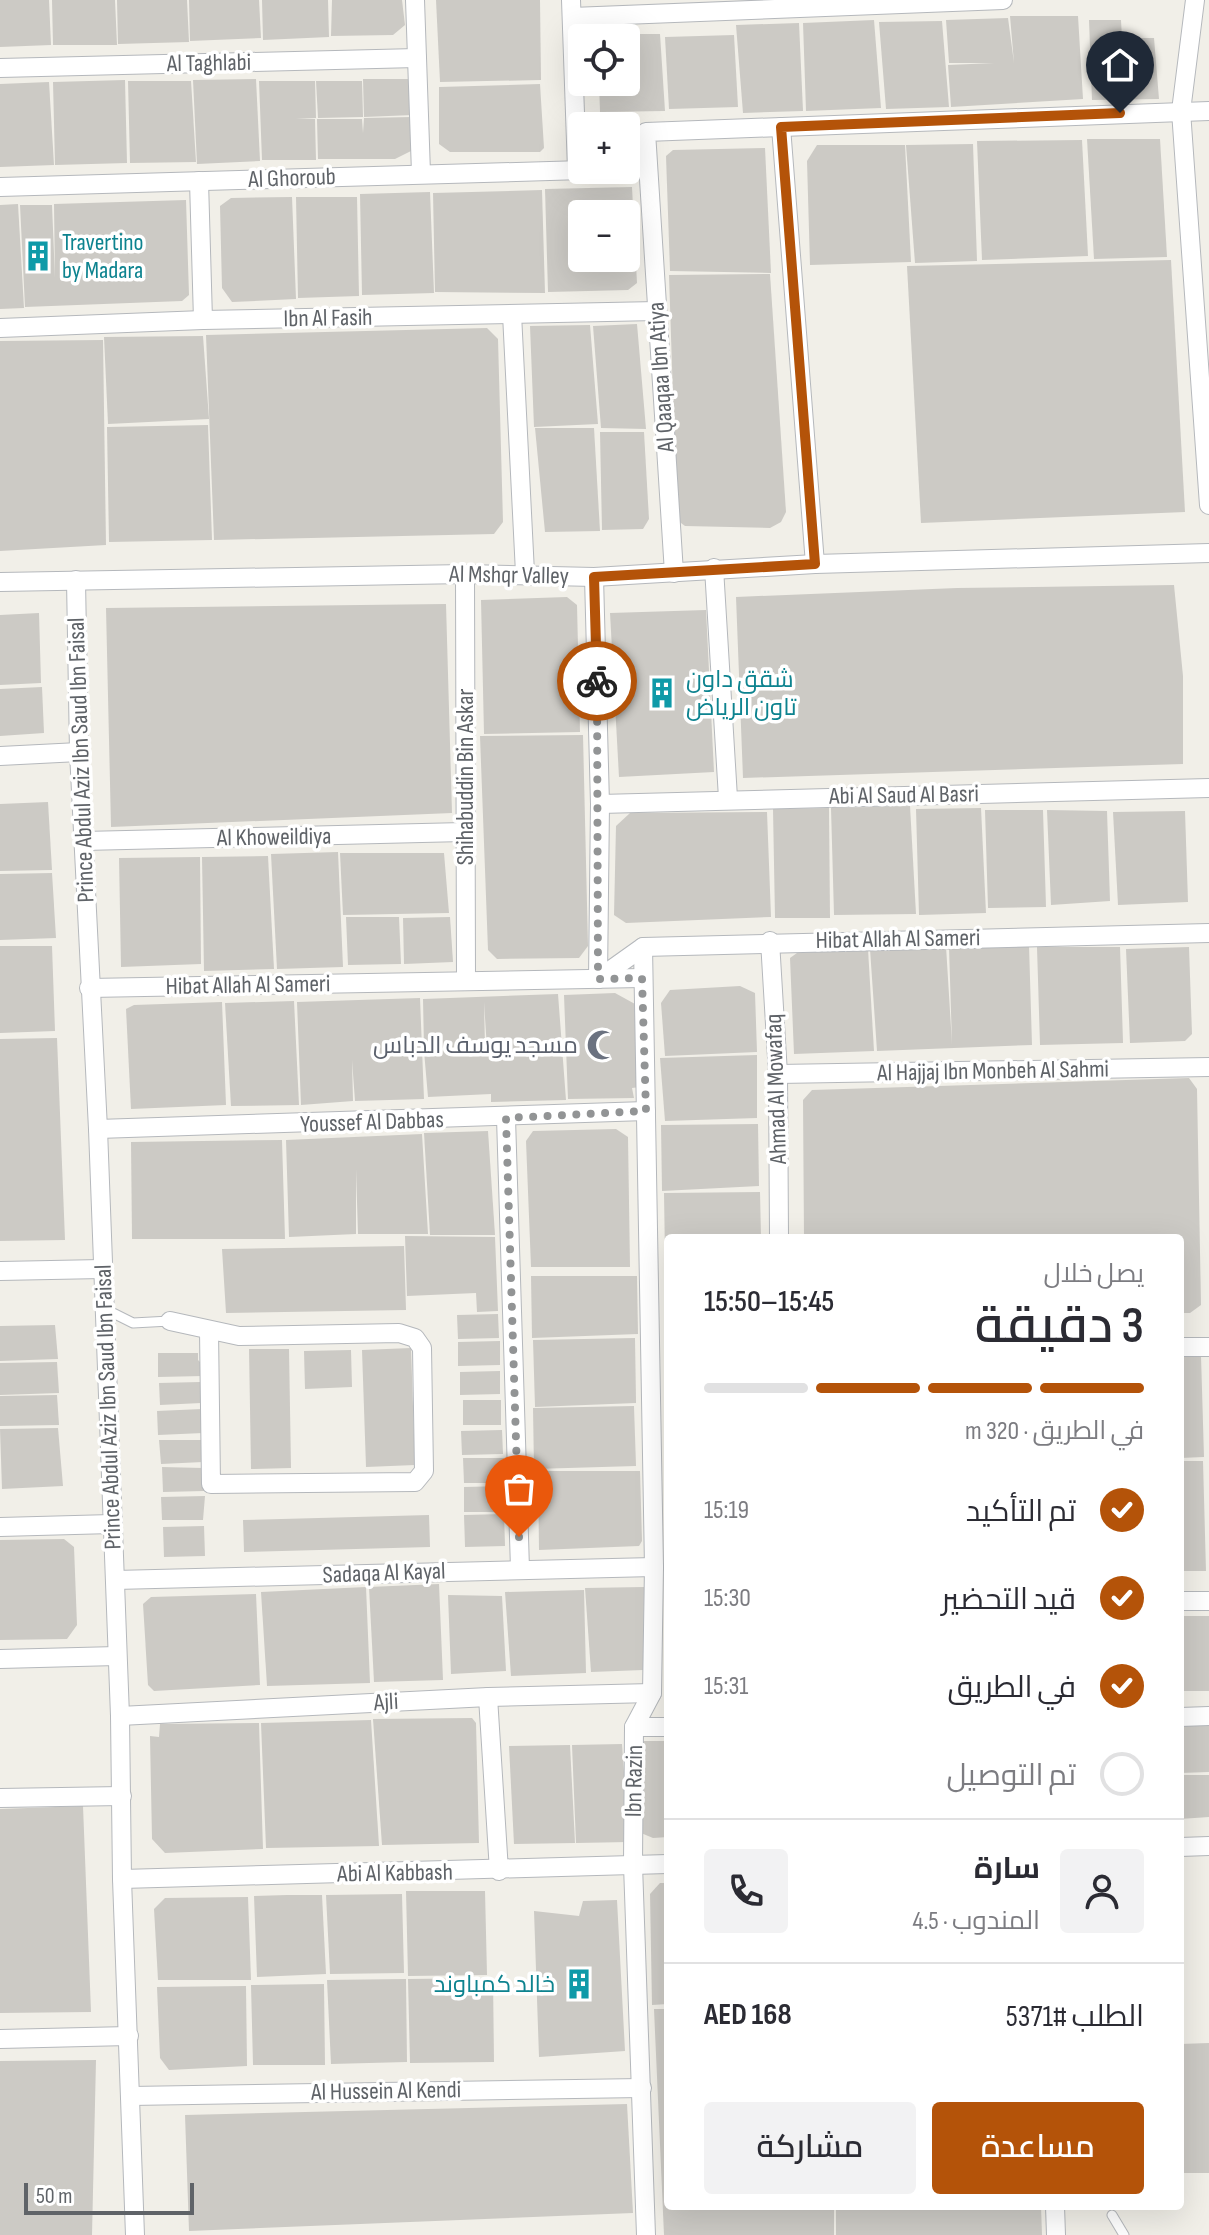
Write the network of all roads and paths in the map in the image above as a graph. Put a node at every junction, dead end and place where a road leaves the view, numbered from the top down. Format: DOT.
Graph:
graph roads {
  1 [pos="415,0"];
  2 [pos="1003,0"];
  3 [pos="1195,0"];
  4 [pos="572,8"];
  5 [pos="417,58"];
  6 [pos="0,68"];
  7 [pos="1181,111"];
  8 [pos="1209,111"];
  9 [pos="577,112"];
  10 [pos="781,127"];
  11 [pos="640,168"];
  12 [pos="647,168"];
  13 [pos="568,170"];
  14 [pos="421,173"];
  15 [pos="199,181"];
  16 [pos="0,187"];
  17 [pos="657,311"];
  18 [pos="512,314"];
  19 [pos="203,320"];
  20 [pos="0,328"];
  21 [pos="1209,505"];
  22 [pos="1209,553"];
  23 [pos="815,564"];
  24 [pos="714,568"];
  25 [pos="525,573"];
  26 [pos="674,573"];
  27 [pos="465,574"];
  28 [pos="594,577"];
  29 [pos="76,580"];
  30 [pos="0,582"];
  31 [pos="79,752"];
  32 [pos="0,756"];
  33 [pos="1209,788"];
  34 [pos="728,798"];
  35 [pos="600,804"];
  36 [pos="464,832"];
  37 [pos="83,841"];
  38 [pos="1209,933"];
  39 [pos="770,941"];
  40 [pos="643,947"];
  41 [pos="642,978"];
  42 [pos="466,979"];
  43 [pos="598,979"];
  44 [pos="89,988"];
  45 [pos="1209,1067"];
  46 [pos="778,1074"];
  47 [pos="646,1111"];
  48 [pos="506,1118"];
  49 [pos="98,1129"];
  50 [pos="779,1234"];
  51 [pos="102,1269"];
  52 [pos="0,1271"];
  53 [pos="104,1309"];
  54 [pos="170,1321"];
  55 [pos="209,1331"];
  56 [pos="1184,1347"];
  57 [pos="1209,1347"];
  58 [pos="660,1358"];
  59 [pos="112,1524"];
  60 [pos="0,1527"];
  61 [pos="654,1567"];
  62 [pos="520,1569"];
  63 [pos="115,1580"];
  64 [pos="1184,1601"];
  65 [pos="1209,1601"];
  66 [pos="117,1656"];
  67 [pos="0,1659"];
  68 [pos="652,1693"];
  69 [pos="488,1697"];
  70 [pos="120,1716"];
  71 [pos="1209,1716"];
  72 [pos="1184,1717"];
  73 [pos="634,1727"];
  74 [pos="664,1727"];
  75 [pos="122,1796"];
  76 [pos="0,1798"];
  77 [pos="1209,1846"];
  78 [pos="1184,1847"];
  79 [pos="664,1864"];
  80 [pos="633,1865"];
  81 [pos="499,1871"];
  82 [pos="122,1879"];
  83 [pos="129,2036"];
  84 [pos="0,2039"];
  85 [pos="642,2088"];
  86 [pos="130,2096"];
  87 [pos="1055,2210"];
  88 [pos="1112,2215"];
  89 [pos="135,2235"];
  90 [pos="646,2235"];
  91 [pos="1056,2235"];
  92 [pos="1124,2235"];
  1 -- 5 [label="street"];
  2 -- 4 [label="street"];
  3 -- 7 [label="street"];
  4 -- 9 [label="street"];
  5 -- 6 [label="street, Al Taghlabi"];
  5 -- 14 [label="street"];
  7 -- 8 [label="street"];
  7 -- 10 [label="street"];
  7 -- 21 [label="street"];
  10 -- 12 [label="street, Al Qaaqaa Ibn Atiya"];
  10 -- 23 [label="street"];
  11 -- 12 [label="street"];
  12 -- 17 [label="street, Al Qaaqaa Ibn Atiya"];
  13 -- 14 [label="street, Al Ghoroub"];
  14 -- 15 [label="street, Al Ghoroub"];
  15 -- 16 [label="street, Al Ghoroub"];
  15 -- 19 [label="street"];
  17 -- 18 [label="street, Ibn Al Fasih"];
  17 -- 26 [label="street, Al Qaaqaa Ibn Atiya"];
  18 -- 19 [label="street, Ibn Al Fasih"];
  18 -- 25 [label="street"];
  19 -- 20 [label="street, Ibn Al Fasih"];
  22 -- 23 [label="street, Al Mshqr Valley"];
  23 -- 24 [label="street, Al Mshqr Valley"];
  24 -- 26 [label="street, Al Mshqr Valley"];
  24 -- 34 [label="street"];
  25 -- 27 [label="street, Al Mshqr Valley"];
  25 -- 28 [label="street, Al Mshqr Valley"];
  26 -- 28 [label="street, Al Mshqr Valley"];
  27 -- 29 [label="street, Al Mshqr Valley"];
  27 -- 36 [label="street, Shihabuddin Bin Askar"];
  28 -- 35 [label="street"];
  29 -- 30 [label="street, Al Mshqr Valley"];
  29 -- 31 [label="street, Prince Abdul Aziz Ibn Saud Ibn Faisal"];
  31 -- 32 [label="street"];
  31 -- 37 [label="street, Prince Abdul Aziz Ibn Saud Ibn Faisal"];
  33 -- 34 [label="street, Abi Al Saud Al Basri"];
  34 -- 35 [label="street, Abi Al Saud Al Basri"];
  35 -- 43 [label="street"];
  36 -- 37 [label="street, Al Khoweildiya"];
  36 -- 42 [label="street, Shihabuddin Bin Askar"];
  37 -- 44 [label="street, Prince Abdul Aziz Ibn Saud Ibn Faisal"];
  38 -- 39 [label="street, Hibat Allah Al Sameri"];
  39 -- 40 [label="street, Hibat Allah Al Sameri"];
  39 -- 46 [label="street, Ahmad Al Mowafaq"];
  40 -- 41 [label="street, Ibn Razin"];
  40 -- 43 [label="street"];
  41 -- 43 [label="street, Hibat Allah Al Sameri"];
  41 -- 47 [label="street, Ibn Razin"];
  42 -- 43 [label="street, Hibat Allah Al Sameri"];
  42 -- 44 [label="street, Hibat Allah Al Sameri"];
  44 -- 49 [label="street, Prince Abdul Aziz Ibn Saud Ibn Faisal"];
  45 -- 46 [label="street, Al Hajjaj Ibn Monbeh Al Sahmi"];
  46 -- 50 [label="street, Ahmad Al Mowafaq"];
  47 -- 48 [label="street, Youssef Al Dabbas"];
  47 -- 58 [label="street, Ibn Razin"];
  48 -- 49 [label="street, Youssef Al Dabbas"];
  48 -- 62 [label="street"];
  49 -- 51 [label="street, Prince Abdul Aziz Ibn Saud Ibn Faisal"];
  51 -- 52 [label="street"];
  51 -- 53 [label="street, Prince Abdul Aziz Ibn Saud Ibn Faisal"];
  53 -- 54 [label="lane"];
  53 -- 59 [label="street, Prince Abdul Aziz Ibn Saud Ibn Faisal"];
  54 -- 55 [label="street"];
  55 -- 55 [label="street"];
  56 -- 57 [label="street"];
  58 -- 61 [label="street, Ibn Razin"];
  59 -- 60 [label="street"];
  59 -- 63 [label="street, Prince Abdul Aziz Ibn Saud Ibn Faisal"];
  61 -- 62 [label="street, Sadaqa Al Kayal"];
  61 -- 68 [label="street, Ibn Razin"];
  62 -- 63 [label="street, Sadaqa Al Kayal"];
  63 -- 66 [label="street, Prince Abdul Aziz Ibn Saud Ibn Faisal"];
  64 -- 65 [label="street"];
  66 -- 67 [label="street"];
  66 -- 70 [label="street, Prince Abdul Aziz Ibn Saud Ibn Faisal"];
  68 -- 69 [label="street, Ajli"];
  68 -- 73 [label="street, Ibn Razin"];
  69 -- 70 [label="street, Ajli"];
  69 -- 81 [label="street"];
  70 -- 75 [label="street, Prince Abdul Aziz Ibn Saud Ibn Faisal"];
  71 -- 72 [label="street"];
  73 -- 74 [label="street"];
  73 -- 80 [label="street, Ibn Razin"];
  75 -- 76 [label="street"];
  75 -- 82 [label="street, Prince Abdul Aziz Ibn Saud Ibn Faisal"];
  77 -- 78 [label="street"];
  79 -- 80 [label="street, Abi Al Kabbash"];
  80 -- 81 [label="street, Abi Al Kabbash"];
  80 -- 85 [label="street, Ibn Razin"];
  81 -- 82 [label="street, Abi Al Kabbash"];
  82 -- 83 [label="street, Prince Abdul Aziz Ibn Saud Ibn Faisal"];
  83 -- 84 [label="street"];
  83 -- 86 [label="street, Prince Abdul Aziz Ibn Saud Ibn Faisal"];
  85 -- 86 [label="street, Al Hussein Al Kendi"];
  85 -- 90 [label="street, Ibn Razin"];
  86 -- 89 [label="street, Prince Abdul Aziz Ibn Saud Ibn Faisal"];
  87 -- 91 [label="street"];
  88 -- 92 [label="lane"];
}
